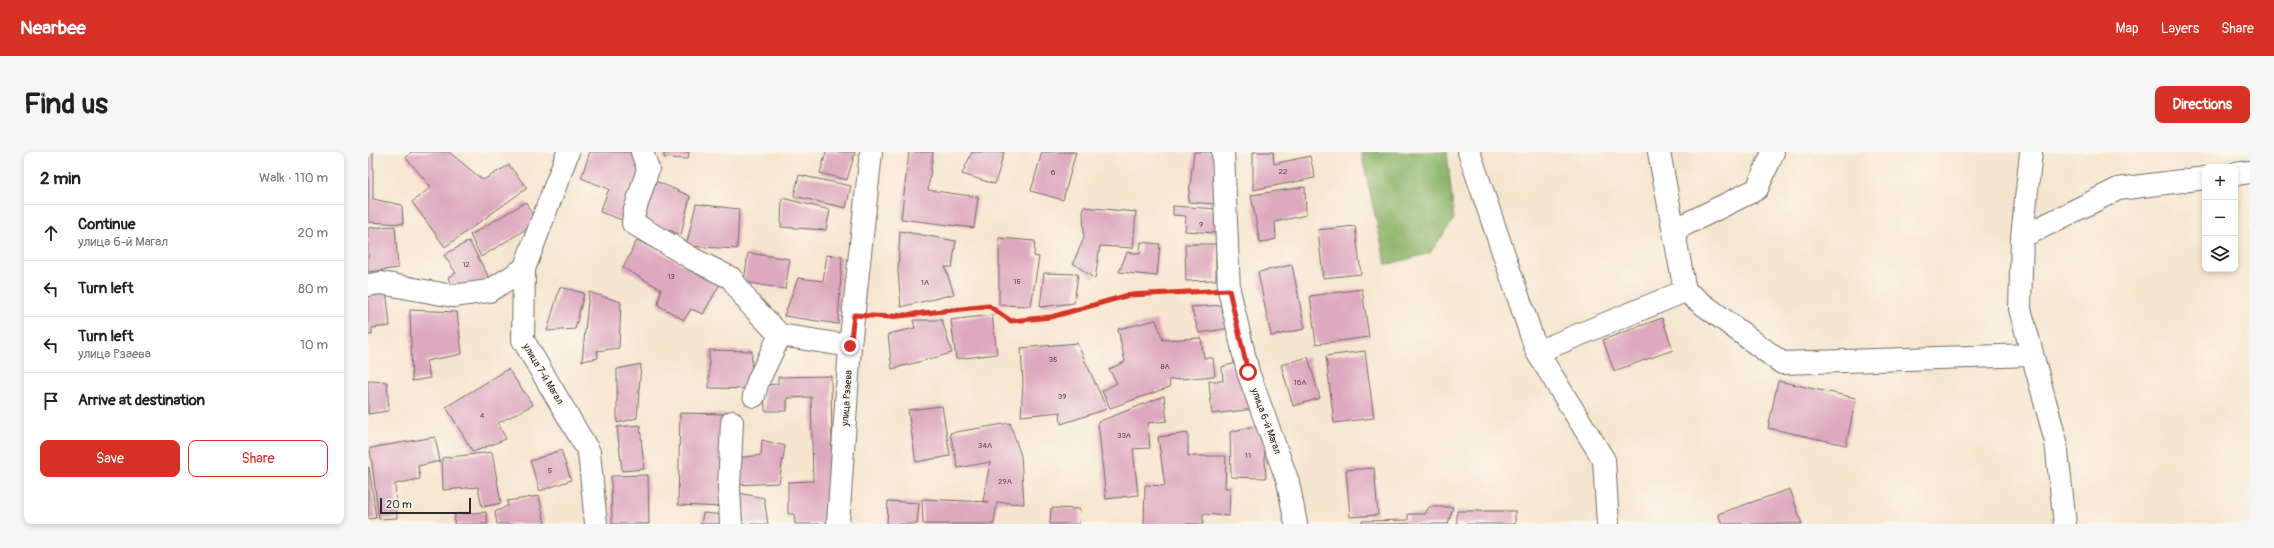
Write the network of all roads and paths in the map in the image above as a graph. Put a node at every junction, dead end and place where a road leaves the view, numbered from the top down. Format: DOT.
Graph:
graph roads {
  1 [pos="568,152"];
  2 [pos="642,152"];
  3 [pos="871,152"];
  4 [pos="1223,152"];
  5 [pos="1469,152"];
  6 [pos="1659,152"];
  7 [pos="1774,152"];
  8 [pos="2031,152"];
  9 [pos="2250,172"];
  10 [pos="2238,174"];
  11 [pos="2202,178"];
  12 [pos="1674,230"];
  13 [pos="2022,237"];
  14 [pos="524,269"];
  15 [pos="368,285"];
  16 [pos="1229,290"];
  17 [pos="1685,291"];
  18 [pos="854,315"];
  19 [pos="780,335"];
  20 [pos="850,346"];
  21 [pos="1537,352"];
  22 [pos="2032,355"];
  23 [pos="754,396"];
  24 [pos="732,422"];
  25 [pos="596,524"];
  26 [pos="731,524"];
  27 [pos="838,524"];
  28 [pos="1296,524"];
  29 [pos="1608,524"];
  30 [pos="2065,524"];
  1 -- 14 [label="street, улица 7-й Магал"];
  2 -- 19 [label="street"];
  3 -- 18 [label="street, улица Рзаева"];
  4 -- 16 [label="street, улица 6-й Магал"];
  5 -- 21 [label="street"];
  6 -- 12 [label="street"];
  7 -- 12 [label="street"];
  8 -- 13 [label="street"];
  9 -- 10 [label="street"];
  11 -- 13 [label="street"];
  12 -- 17 [label="street"];
  13 -- 22 [label="street"];
  14 -- 15 [label="street"];
  14 -- 25 [label="street, улица 7-й Магал"];
  16 -- 18 [label="path"];
  16 -- 28 [label="street, улица 6-й Магал"];
  17 -- 21 [label="street"];
  17 -- 22 [label="street"];
  18 -- 20 [label="street, улица Рзаева"];
  19 -- 20 [label="street"];
  19 -- 23 [label="street"];
  20 -- 27 [label="street, улица Рзаева"];
  21 -- 29 [label="street"];
  22 -- 30 [label="street"];
  24 -- 26 [label="street"];
}
